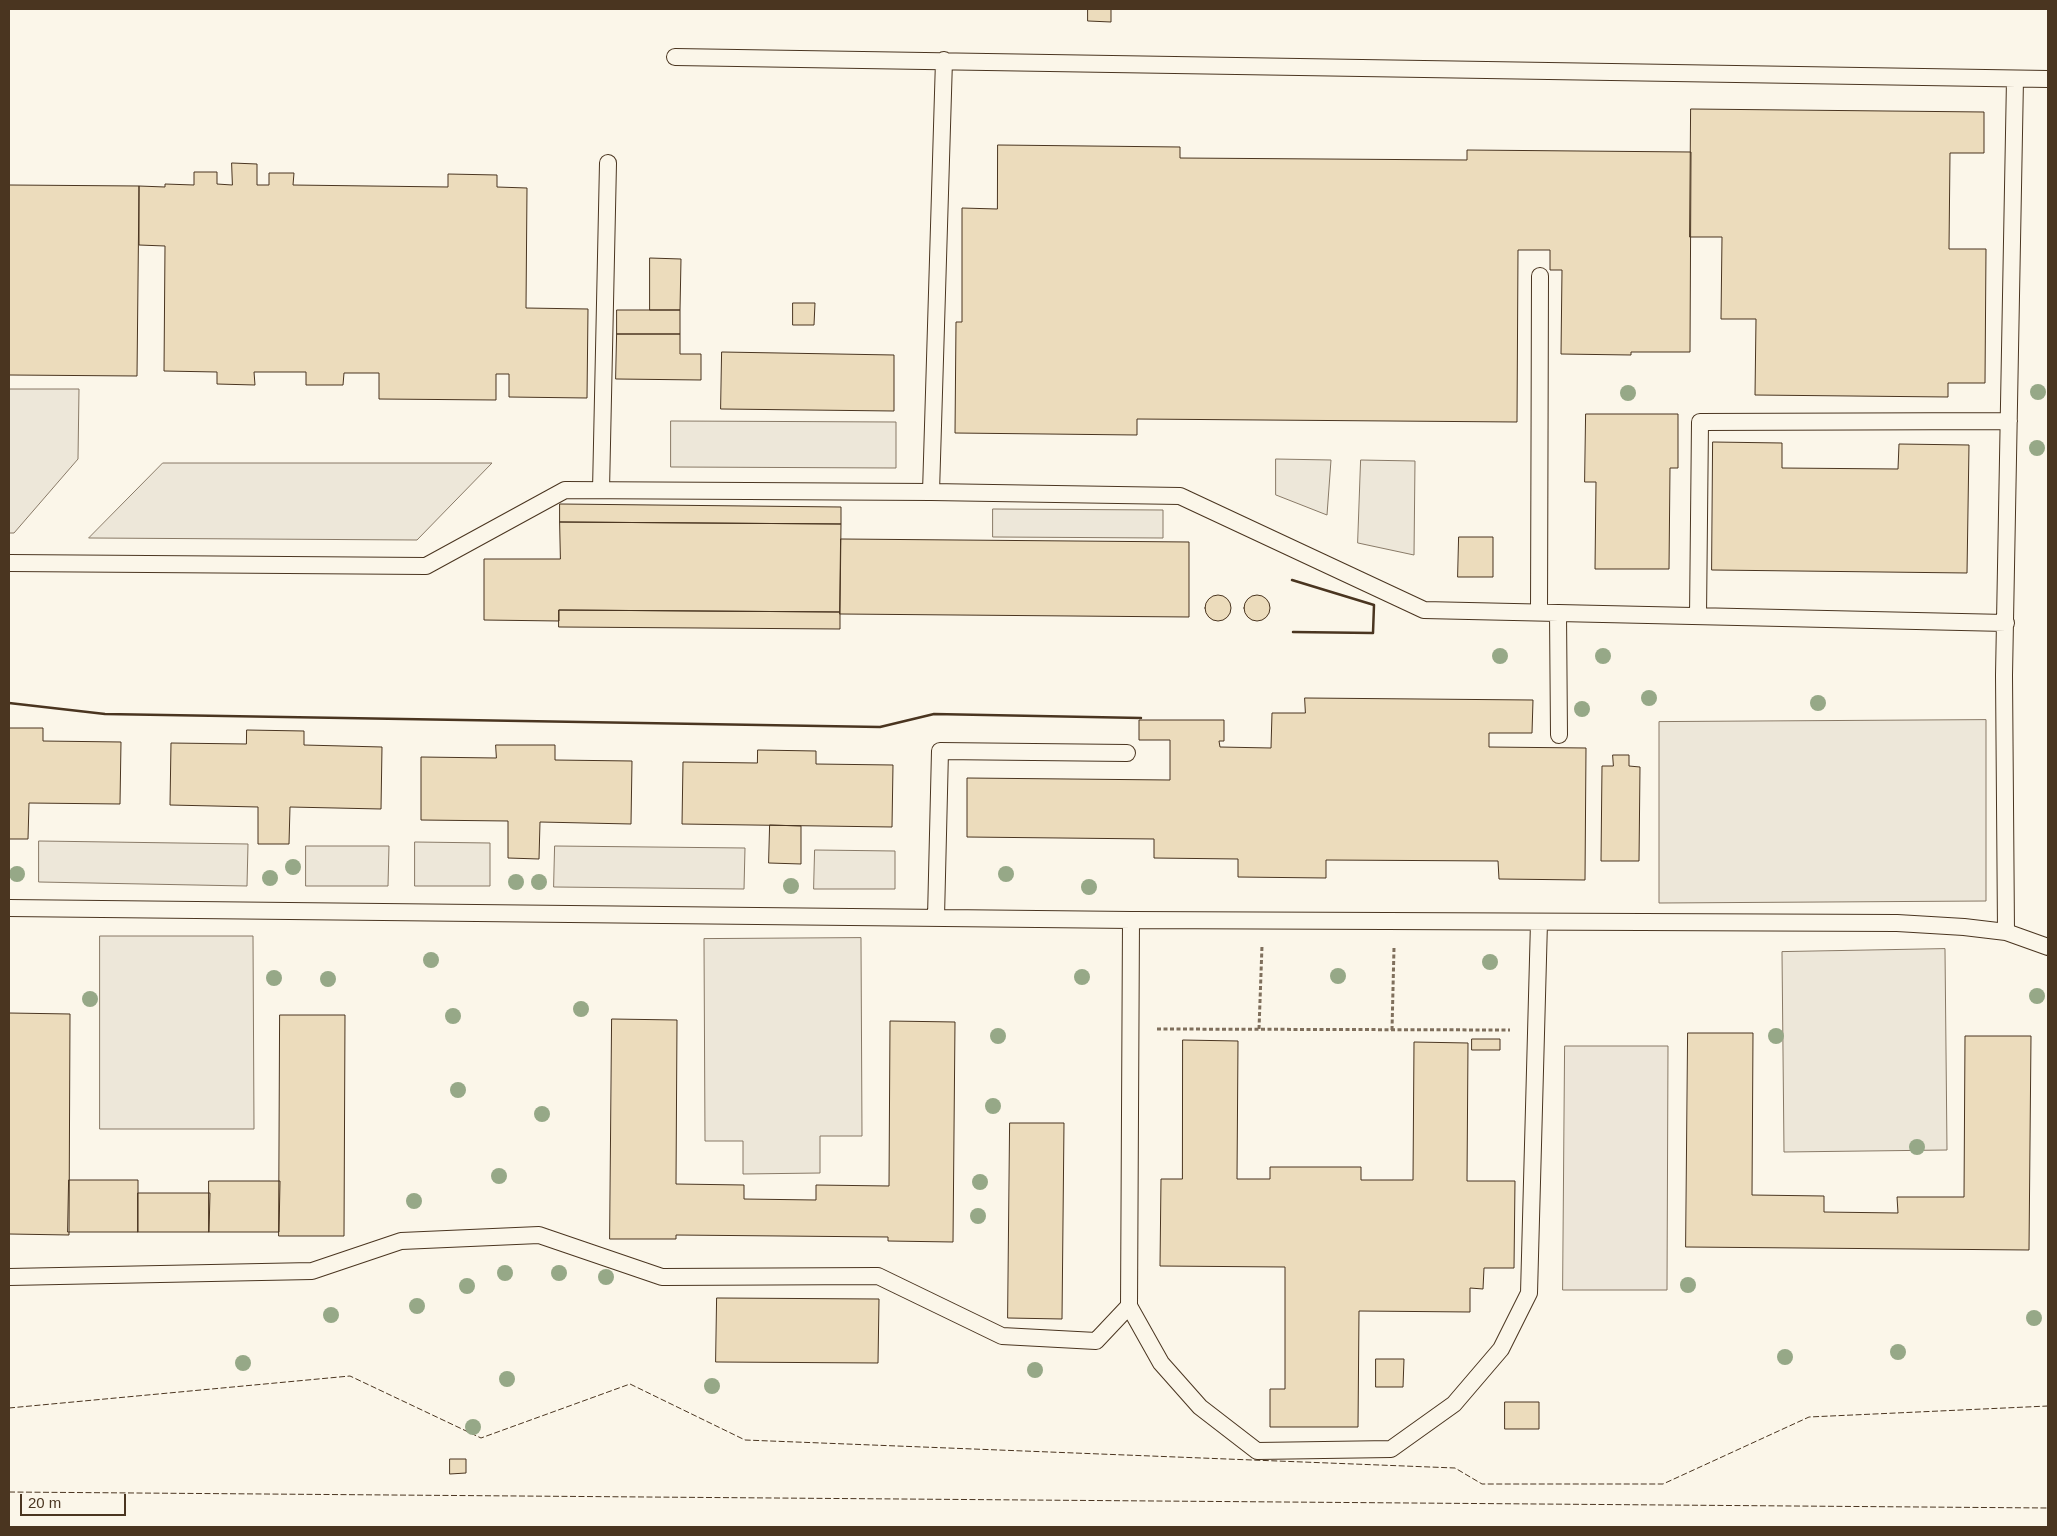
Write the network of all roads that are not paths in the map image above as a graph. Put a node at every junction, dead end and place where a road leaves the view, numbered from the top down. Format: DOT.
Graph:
graph roads {
  1 [pos="675,57"];
  2 [pos="944,60"];
  3 [pos="2015,79"];
  4 [pos="2048,79"];
  5 [pos="608,163"];
  6 [pos="1540,276"];
  7 [pos="2009,421"];
  8 [pos="601,490"];
  9 [pos="931,492"];
  10 [pos="9,563"];
  11 [pos="1539,612"];
  12 [pos="1558,613"];
  13 [pos="1698,616"];
  14 [pos="2006,623"];
  15 [pos="1559,735"];
  16 [pos="1128,754"];
  17 [pos="9,908"];
  18 [pos="936,916"];
  19 [pos="1131,920"];
  20 [pos="1539,922"];
  21 [pos="2006,932"];
  22 [pos="2048,947"];
  23 [pos="9,1277"];
  24 [pos="1129,1306"];
  1 -- 2 [label="lane"];
  2 -- 3 [label="lane"];
  2 -- 9 [label="lane"];
  3 -- 4 [label="lane"];
  3 -- 7 [label="lane"];
  5 -- 8 [label="lane"];
  6 -- 11 [label="lane"];
  7 -- 13 [label="lane"];
  7 -- 14 [label="lane"];
  8 -- 9 [label="lane"];
  8 -- 10 [label="lane"];
  9 -- 11 [label="lane"];
  11 -- 12 [label="lane"];
  12 -- 13 [label="lane"];
  12 -- 15 [label="lane"];
  13 -- 14 [label="lane"];
  14 -- 21 [label="lane"];
  16 -- 18 [label="lane"];
  17 -- 18 [label="lane"];
  18 -- 19 [label="lane"];
  19 -- 20 [label="lane"];
  19 -- 24 [label="lane"];
  20 -- 21 [label="lane"];
  20 -- 24 [label="lane"];
  21 -- 22 [label="lane"];
  23 -- 24 [label="lane"];
}
